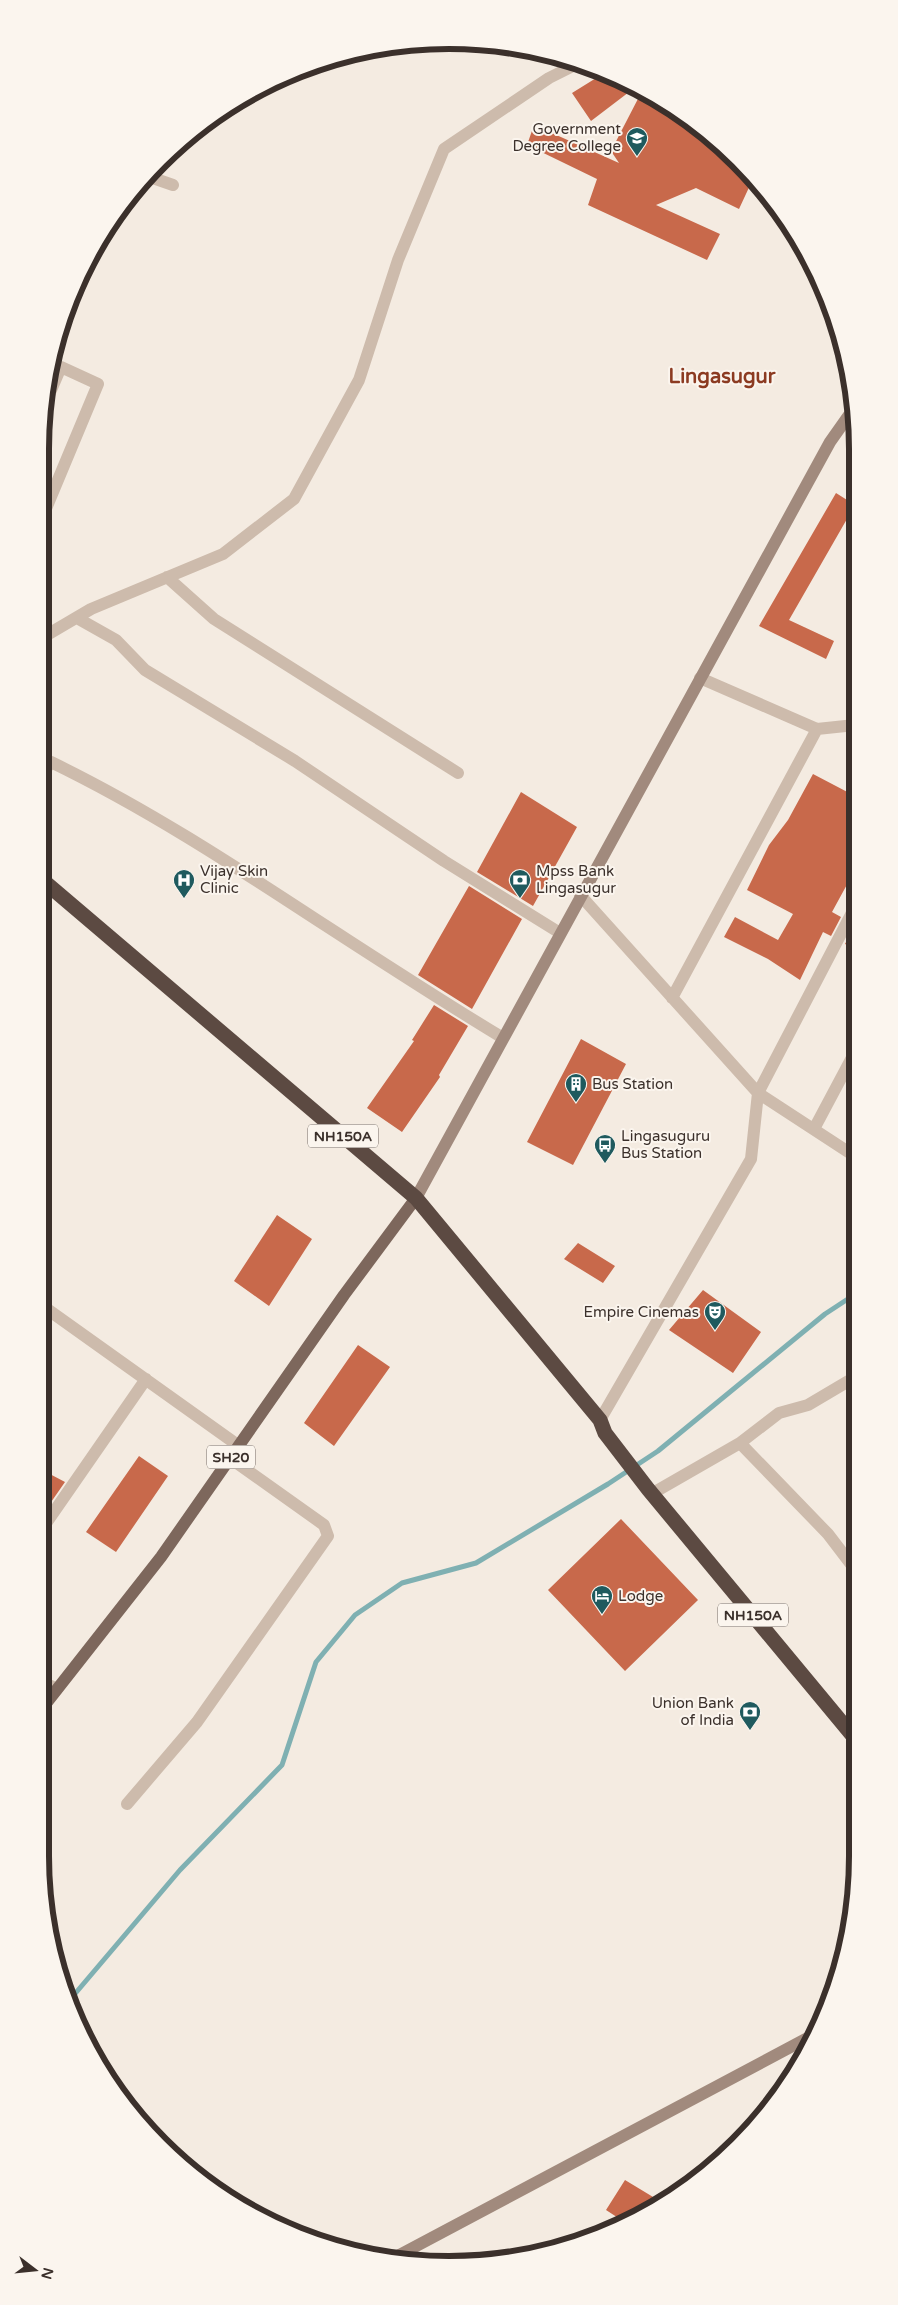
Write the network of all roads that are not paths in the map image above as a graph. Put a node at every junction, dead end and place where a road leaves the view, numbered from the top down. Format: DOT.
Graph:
graph roads {
  1 [pos="570,67"];
  2 [pos="154,178"];
  3 [pos="173,185"];
  4 [pos="54,383"];
  5 [pos="848,417"];
  6 [pos="49,501"];
  7 [pos="167,577"];
  8 [pos="78,618"];
  9 [pos="49,635"];
  10 [pos="700,678"];
  11 [pos="849,726"];
  12 [pos="817,729"];
  13 [pos="49,764"];
  14 [pos="458,774"];
  15 [pos="49,886"];
  16 [pos="580,895"];
  17 [pos="849,918"];
  18 [pos="560,933"];
  19 [pos="672,998"];
  20 [pos="502,1038"];
  21 [pos="849,1063"];
  22 [pos="758,1093"];
  23 [pos="814,1129"];
  24 [pos="849,1152"];
  25 [pos="416,1198"];
  26 [pos="49,1310"];
  27 [pos="146,1379"];
  28 [pos="849,1381"];
  29 [pos="602,1426"];
  30 [pos="740,1443"];
  31 [pos="239,1446"];
  32 [pos="230,1458"];
  33 [pos="651,1491"];
  34 [pos="49,1519"];
  35 [pos="849,1562"];
  36 [pos="49,1685"];
  37 [pos="57,1689"];
  38 [pos="49,1699"];
  39 [pos="849,1731"];
  40 [pos="127,1804"];
  41 [pos="805,2040"];
  42 [pos="402,2253"];
  1 -- 7 [label="street"];
  2 -- 3 [label="street"];
  4 -- 6 [label="street"];
  5 -- 10 [label="street"];
  7 -- 8 [label="street"];
  7 -- 14 [label="street"];
  8 -- 9 [label="street"];
  8 -- 18 [label="street"];
  10 -- 12 [label="street"];
  10 -- 16 [label="street"];
  11 -- 12 [label="street"];
  12 -- 19 [label="street"];
  13 -- 20 [label="street"];
  15 -- 25 [label="highway, NH150A"];
  16 -- 18 [label="street"];
  16 -- 19 [label="street"];
  17 -- 22 [label="street"];
  18 -- 20 [label="street"];
  19 -- 22 [label="street"];
  20 -- 25 [label="street"];
  21 -- 23 [label="street"];
  22 -- 23 [label="street"];
  22 -- 29 [label="street"];
  23 -- 24 [label="street"];
  25 -- 29 [label="highway, NH150A"];
  25 -- 31 [label="main road, SH20"];
  26 -- 27 [label="street"];
  27 -- 31 [label="street"];
  27 -- 34 [label="street"];
  28 -- 30 [label="street"];
  29 -- 33 [label="highway, NH150A"];
  30 -- 33 [label="street"];
  30 -- 35 [label="street"];
  31 -- 32 [label="main road, SH20"];
  32 -- 37 [label="main road, SH20"];
  32 -- 40 [label="street"];
  33 -- 39 [label="highway, NH150A"];
  36 -- 37 [label="street"];
  37 -- 38 [label="main road, SH20"];
  41 -- 42 [label="street"];
}
